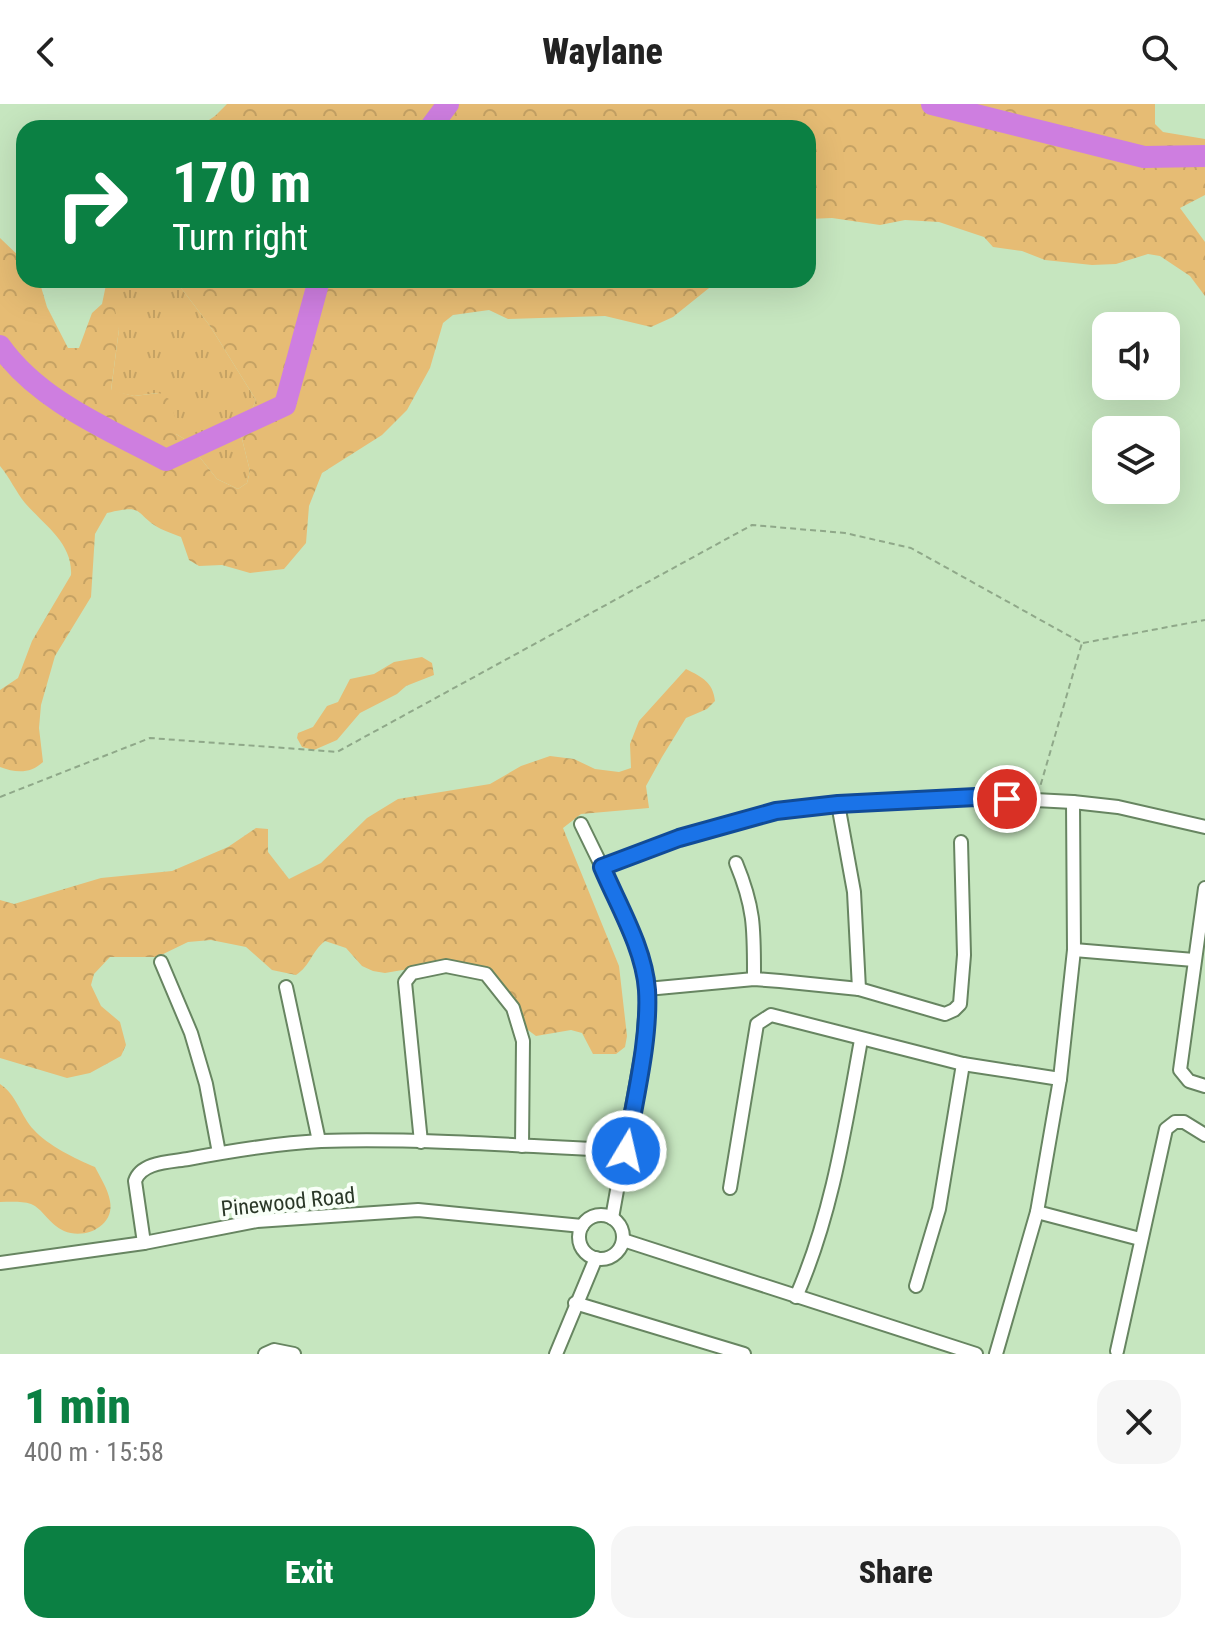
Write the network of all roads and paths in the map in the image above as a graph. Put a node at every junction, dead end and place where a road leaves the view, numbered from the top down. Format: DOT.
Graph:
graph roads {
  1 [pos="1205,620"];
  2 [pos="1082,643"];
  3 [pos="0,797"];
  4 [pos="1037,800"];
  5 [pos="1073,802"];
  6 [pos="838,804"];
  7 [pos="581,824"];
  8 [pos="1205,827"];
  9 [pos="961,842"];
  10 [pos="736,863"];
  11 [pos="602,867"];
  12 [pos="1205,888"];
  13 [pos="1074,950"];
  14 [pos="1194,960"];
  15 [pos="161,962"];
  16 [pos="754,979"];
  17 [pos="286,987"];
  18 [pos="647,989"];
  19 [pos="859,989"];
  20 [pos="861,1040"];
  21 [pos="963,1064"];
  22 [pos="1060,1079"];
  23 [pos="1205,1086"];
  24 [pos="1205,1135"];
  25 [pos="319,1141"];
  26 [pos="421,1142"];
  27 [pos="522,1146"];
  28 [pos="626,1151"];
  29 [pos="219,1153"];
  30 [pos="730,1188"];
  31 [pos="1037,1212"];
  32 [pos="612,1218"];
  33 [pos="582,1226"];
  34 [pos="1140,1239"];
  35 [pos="623,1240"];
  36 [pos="144,1243"];
  37 [pos="596,1258"];
  38 [pos="0,1263"];
  39 [pos="916,1286"];
  40 [pos="796,1297"];
  41 [pos="575,1303"];
  42 [pos="1117,1351"];
  43 [pos="265,1354"];
  44 [pos="294,1354"];
  45 [pos="556,1354"];
  46 [pos="744,1354"];
  47 [pos="976,1354"];
  48 [pos="996,1354"];
  1 -- 2 [label="path"];
  2 -- 3 [label="path"];
  2 -- 4 [label="path"];
  4 -- 5 [label="street"];
  4 -- 6 [label="street"];
  5 -- 8 [label="street"];
  5 -- 13 [label="street"];
  6 -- 11 [label="street"];
  6 -- 19 [label="street"];
  7 -- 11 [label="street"];
  9 -- 19 [label="street"];
  10 -- 16 [label="street"];
  11 -- 18 [label="street"];
  12 -- 14 [label="street"];
  13 -- 14 [label="street"];
  13 -- 22 [label="street"];
  14 -- 23 [label="street"];
  15 -- 29 [label="street"];
  16 -- 18 [label="street"];
  16 -- 19 [label="street"];
  17 -- 25 [label="street"];
  18 -- 28 [label="street"];
  20 -- 21 [label="street"];
  20 -- 30 [label="street"];
  20 -- 40 [label="street"];
  21 -- 22 [label="street"];
  21 -- 39 [label="street"];
  22 -- 31 [label="street"];
  24 -- 34 [label="street"];
  25 -- 26 [label="street"];
  25 -- 29 [label="street"];
  26 -- 27 [label="street"];
  26 -- 27 [label="street"];
  27 -- 28 [label="street"];
  28 -- 32 [label="street"];
  29 -- 36 [label="street"];
  31 -- 34 [label="street"];
  31 -- 48 [label="street"];
  32 -- 33 [label="street"];
  32 -- 35 [label="street"];
  33 -- 36 [label="street, Pinewood Road"];
  33 -- 37 [label="street"];
  34 -- 42 [label="street"];
  35 -- 37 [label="street"];
  35 -- 40 [label="street"];
  36 -- 38 [label="street, Pinewood Road"];
  37 -- 41 [label="street"];
  40 -- 47 [label="street"];
  41 -- 45 [label="street"];
  41 -- 46 [label="street"];
  43 -- 44 [label="street"];
}
